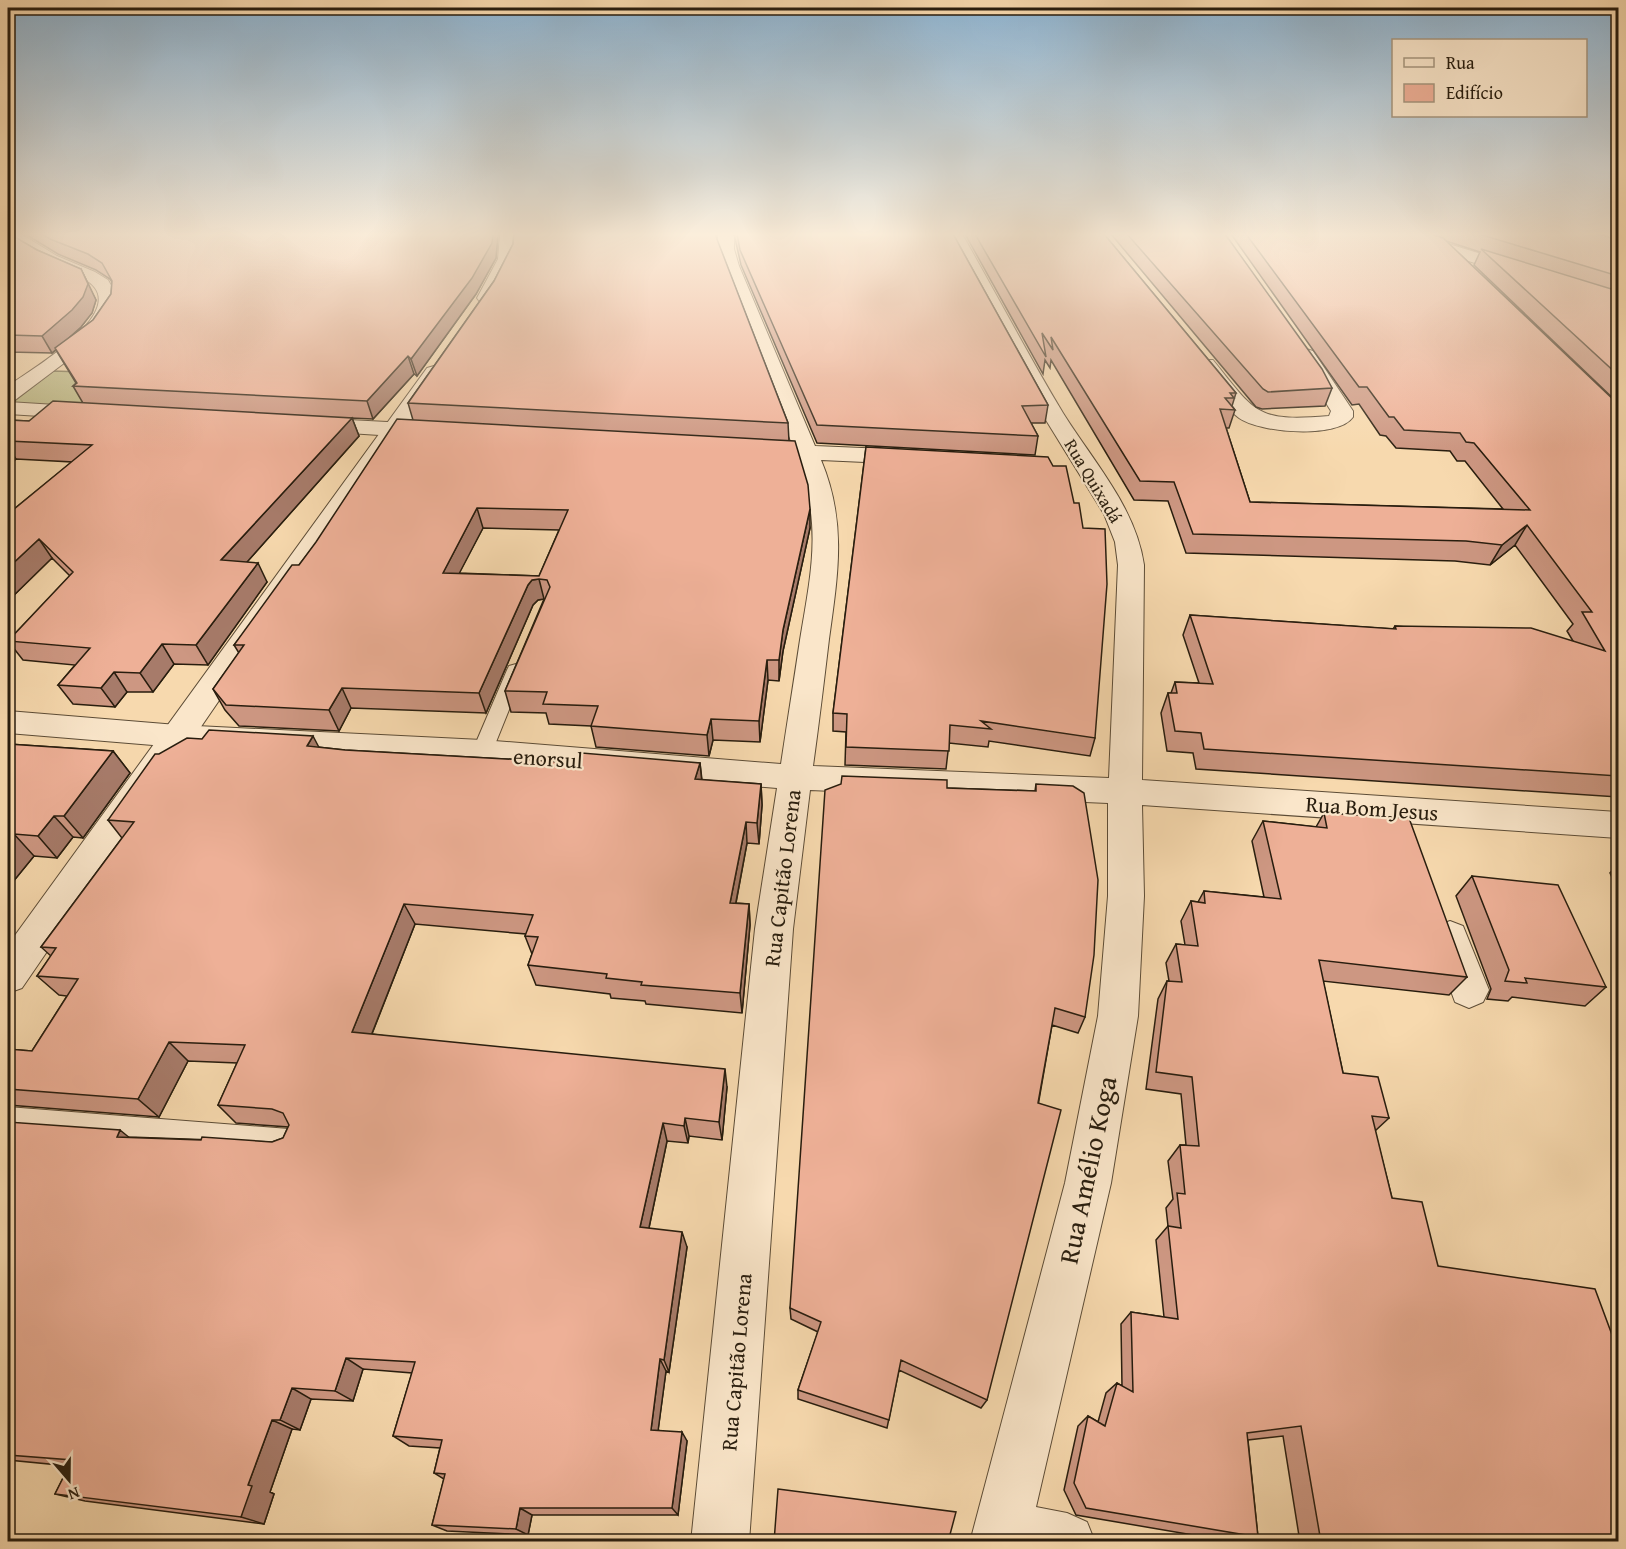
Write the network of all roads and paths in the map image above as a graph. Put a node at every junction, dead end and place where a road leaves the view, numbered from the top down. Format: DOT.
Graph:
graph roads {
  1 [pos="108,306"];
  2 [pos="480,306"];
  3 [pos="747,306"];
  4 [pos="994,306"];
  5 [pos="474,315"];
  6 [pos="1293,338"];
  7 [pos="1196,352"];
  8 [pos="448,353"];
  9 [pos="8,396"];
  10 [pos="8,408"];
  11 [pos="113,414"];
  12 [pos="290,424"];
  13 [pos="395,429"];
  14 [pos="442,432"];
  15 [pos="759,449"];
  16 [pos="806,452"];
  17 [pos="934,459"];
  18 [pos="525,648"];
  19 [pos="8,722"];
  20 [pos="177,736"];
  21 [pos="482,752"];
  22 [pos="795,777"];
  23 [pos="1125,791"];
  24 [pos="1405,811"];
  25 [pos="1618,825"];
  26 [pos="1417,844"];
  27 [pos="1437,900"];
  28 [pos="8,976"];
  29 [pos="1469,990"];
  30 [pos="8,1121"];
  31 [pos="290,1143"];
  32 [pos="1001,1535"];
  33 [pos="720,1542"];
  34 [pos="1067,1542"];
  1 -- 9 [label="street"];
  2 -- 5 [label="street"];
  3 -- 16 [label="street, Rua Capitão Lorena"];
  4 -- 23 [label="street, Rua Quixadá"];
  6 -- 7 [label="street"];
  8 -- 13 [label="street"];
  10 -- 11 [label="street"];
  12 -- 13 [label="street"];
  13 -- 14 [label="street"];
  13 -- 20 [label="street"];
  15 -- 16 [label="street"];
  16 -- 17 [label="street"];
  16 -- 22 [label="street, Rua Capitão Lorena"];
  18 -- 21 [label="lane"];
  19 -- 20 [label="street, enorsul"];
  20 -- 21 [label="street, enorsul"];
  20 -- 28 [label="street"];
  21 -- 22 [label="street, enorsul"];
  22 -- 23 [label="street, enorsul"];
  22 -- 33 [label="street, Rua Capitão Lorena"];
  23 -- 24 [label="street, Rua Bom Jesus"];
  23 -- 32 [label="street, Rua Amélio Koga"];
  24 -- 25 [label="street, Rua Bom Jesus"];
  24 -- 26 [label="street"];
  27 -- 29 [label="street"];
  30 -- 31 [label="lane"];
  32 -- 34 [label="street"];
}
